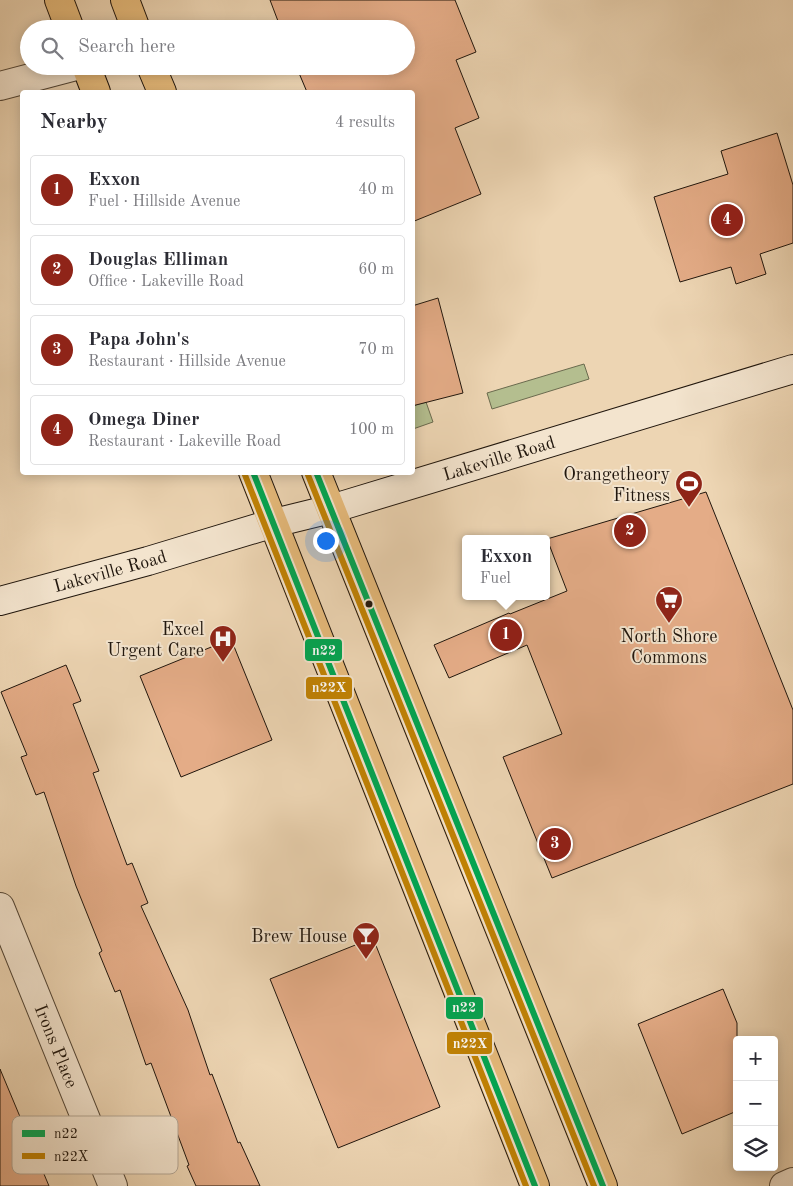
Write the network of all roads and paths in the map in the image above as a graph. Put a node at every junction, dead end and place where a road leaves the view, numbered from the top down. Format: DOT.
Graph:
graph roads {
  1 [pos="59,0"];
  2 [pos="124,0"];
  3 [pos="67,20"];
  4 [pos="132,20"];
  5 [pos="42,75"];
  6 [pos="89,75"];
  7 [pos="155,75"];
  8 [pos="0,86"];
  9 [pos="95,90"];
  10 [pos="161,90"];
  11 [pos="793,369"];
  12 [pos="254,475"];
  13 [pos="317,475"];
  14 [pos="331,509"];
  15 [pos="274,523"];
  16 [pos="0,602"];
  17 [pos="0,907"];
  18 [pos="85,1116"];
  19 [pos="108,1174"];
  20 [pos="793,1182"];
  21 [pos="113,1186"];
  22 [pos="535,1186"];
  23 [pos="603,1186"];
  24 [pos="784,1186"];
  1 -- 3 [label="main road"];
  2 -- 4 [label="main road"];
  5 -- 8 [label="main road"];
  6 -- 9 [label="main road"];
  7 -- 10 [label="main road"];
  11 -- 14 [label="main road, Lakeville Road"];
  12 -- 15 [label="main road"];
  13 -- 14 [label="main road"];
  14 -- 15 [label="main road, Lakeville Road"];
  14 -- 23 [label="main road"];
  15 -- 16 [label="main road, Lakeville Road"];
  15 -- 22 [label="main road"];
  17 -- 18 [label="main road, Irons Place"];
  19 -- 21 [label="main road, Irons Place"];
  20 -- 24 [label="main road"];
}
